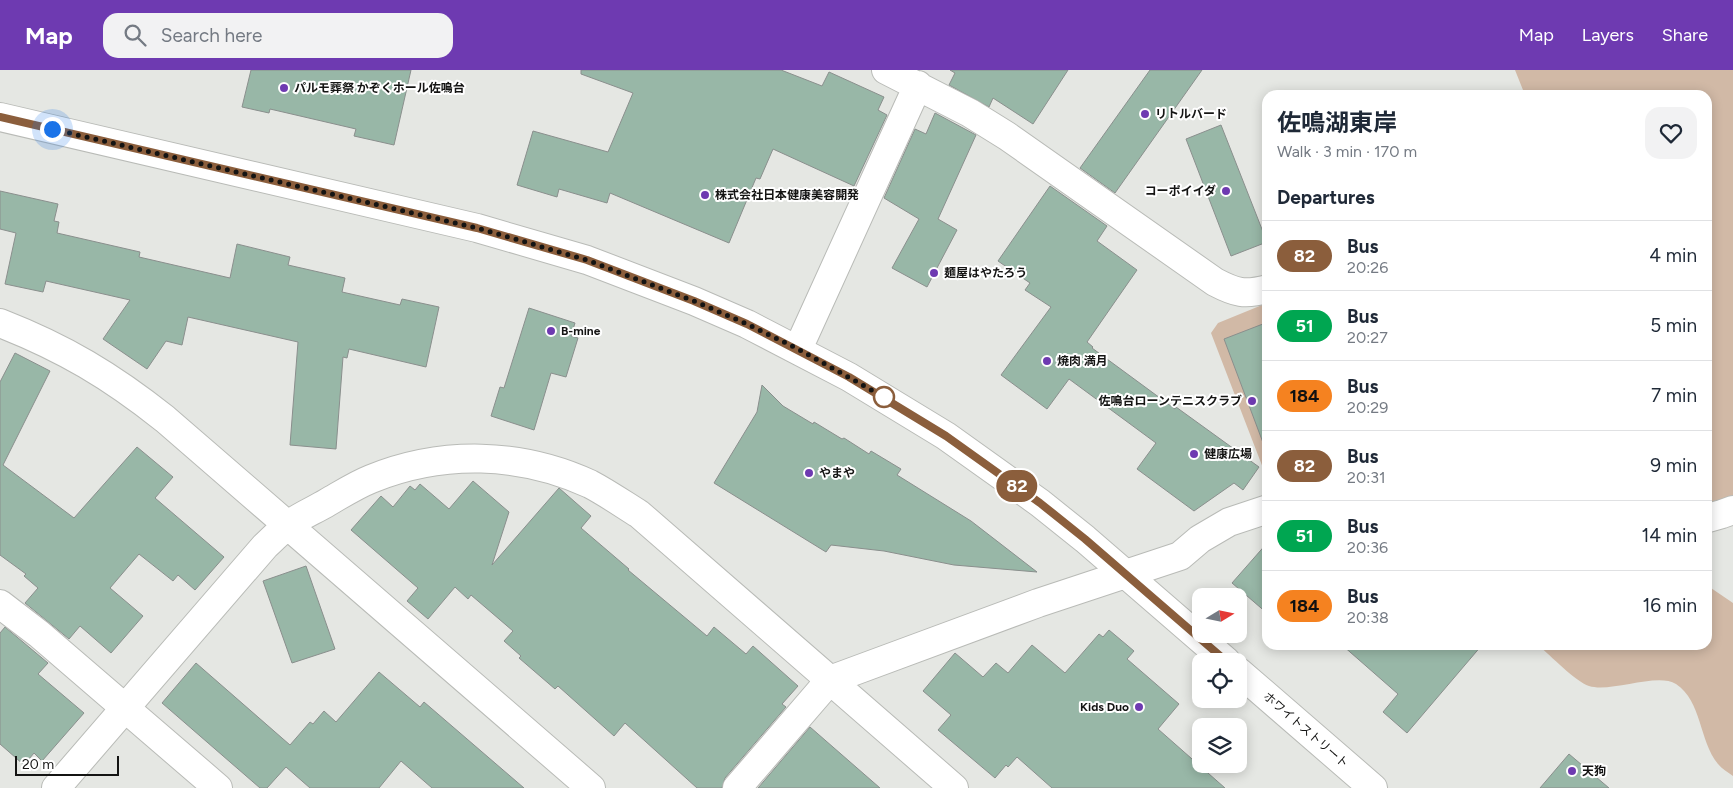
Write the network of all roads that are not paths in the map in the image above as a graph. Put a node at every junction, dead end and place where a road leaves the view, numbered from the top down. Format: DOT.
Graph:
graph roads {
  1 [pos="886,70"];
  2 [pos="918,85"];
  3 [pos="0,117"];
  4 [pos="1262,290"];
  5 [pos="0,323"];
  6 [pos="798,349"];
  7 [pos="1733,510"];
  8 [pos="1262,511"];
  9 [pos="1712,517"];
  10 [pos="288,525"];
  11 [pos="1125,574"];
  12 [pos="0,604"];
  13 [pos="1217,653"];
  14 [pos="1247,679"];
  15 [pos="830,680"];
  16 [pos="125,708"];
  17 [pos="56,788"];
  18 [pos="218,788"];
  19 [pos="591,788"];
  20 [pos="737,788"];
  21 [pos="954,788"];
  22 [pos="1373,788"];
  1 -- 2 [label="street"];
  2 -- 4 [label="street"];
  2 -- 6 [label="street"];
  3 -- 6 [label="street"];
  5 -- 10 [label="street"];
  6 -- 11 [label="street"];
  7 -- 9 [label="street"];
  8 -- 11 [label="street"];
  10 -- 15 [label="street"];
  10 -- 16 [label="street"];
  10 -- 19 [label="street"];
  11 -- 13 [label="street"];
  11 -- 15 [label="street"];
  12 -- 16 [label="street"];
  14 -- 22 [label="street, ホワイトストリート"];
  15 -- 20 [label="street"];
  15 -- 21 [label="street"];
  16 -- 17 [label="street"];
  16 -- 18 [label="street"];
}
